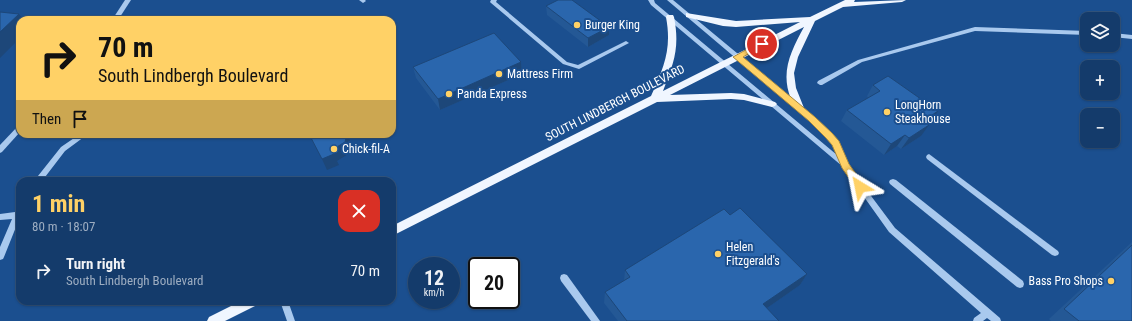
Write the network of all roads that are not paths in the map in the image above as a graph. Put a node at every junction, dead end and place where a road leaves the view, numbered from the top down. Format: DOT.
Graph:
graph roads {
  1 [pos="128,0"];
  2 [pos="494,0"];
  3 [pos="651,0"];
  4 [pos="670,0"];
  5 [pos="850,0"];
  6 [pos="902,0"];
  7 [pos="842,3"];
  8 [pos="118,16"];
  9 [pos="689,16"];
  10 [pos="670,17"];
  11 [pos="812,19"];
  12 [pos="1080,33"];
  13 [pos="1120,36"];
  14 [pos="1132,37"];
  15 [pos="626,43"];
  16 [pos="737,57"];
  17 [pos="724,64"];
  18 [pos="820,83"];
  19 [pos="655,99"];
  20 [pos="772,104"];
  21 [pos="798,108"];
  22 [pos="16,132"];
  23 [pos="79,138"];
  24 [pos="0,149"];
  25 [pos="929,157"];
  26 [pos="845,166"];
  27 [pos="41,177"];
  28 [pos="893,182"];
  29 [pos="16,213"];
  30 [pos="0,217"];
  31 [pos="16,217"];
  32 [pos="396,229"];
  33 [pos="1055,253"];
  34 [pos="0,257"];
  35 [pos="564,278"];
  36 [pos="1020,284"];
  37 [pos="245,305"];
  38 [pos="285,305"];
  39 [pos="987,312"];
  40 [pos="213,321"];
  41 [pos="291,321"];
  42 [pos="596,321"];
  43 [pos="977,321"];
  44 [pos="997,321"];
  1 -- 8 [label="street"];
  2 -- 15 [label="street"];
  3 -- 10 [label="street"];
  4 -- 9 [label="street"];
  5 -- 7 [label="main road, SOUTH LINDBERGH BOULEVARD"];
  6 -- 7 [label="main road"];
  7 -- 11 [label="main road, SOUTH LINDBERGH BOULEVARD"];
  9 -- 11 [label="main road"];
  9 -- 16 [label="street"];
  10 -- 17 [label="street"];
  10 -- 19 [label="main road"];
  11 -- 16 [label="main road, SOUTH LINDBERGH BOULEVARD"];
  11 -- 21 [label="main road"];
  12 -- 18 [label="street"];
  13 -- 14 [label="street"];
  16 -- 17 [label="main road, SOUTH LINDBERGH BOULEVARD"];
  16 -- 21 [label="street"];
  17 -- 19 [label="main road, SOUTH LINDBERGH BOULEVARD"];
  17 -- 20 [label="street"];
  19 -- 20 [label="main road"];
  19 -- 32 [label="main road, SOUTH LINDBERGH BOULEVARD"];
  20 -- 26 [label="street"];
  21 -- 26 [label="street"];
  22 -- 24 [label="street"];
  23 -- 27 [label="street"];
  25 -- 33 [label="street"];
  26 -- 39 [label="street"];
  28 -- 36 [label="street"];
  29 -- 30 [label="street"];
  31 -- 34 [label="street"];
  35 -- 42 [label="street"];
  37 -- 40 [label="main road"];
  38 -- 41 [label="street"];
  39 -- 43 [label="street"];
  39 -- 44 [label="street"];
}
